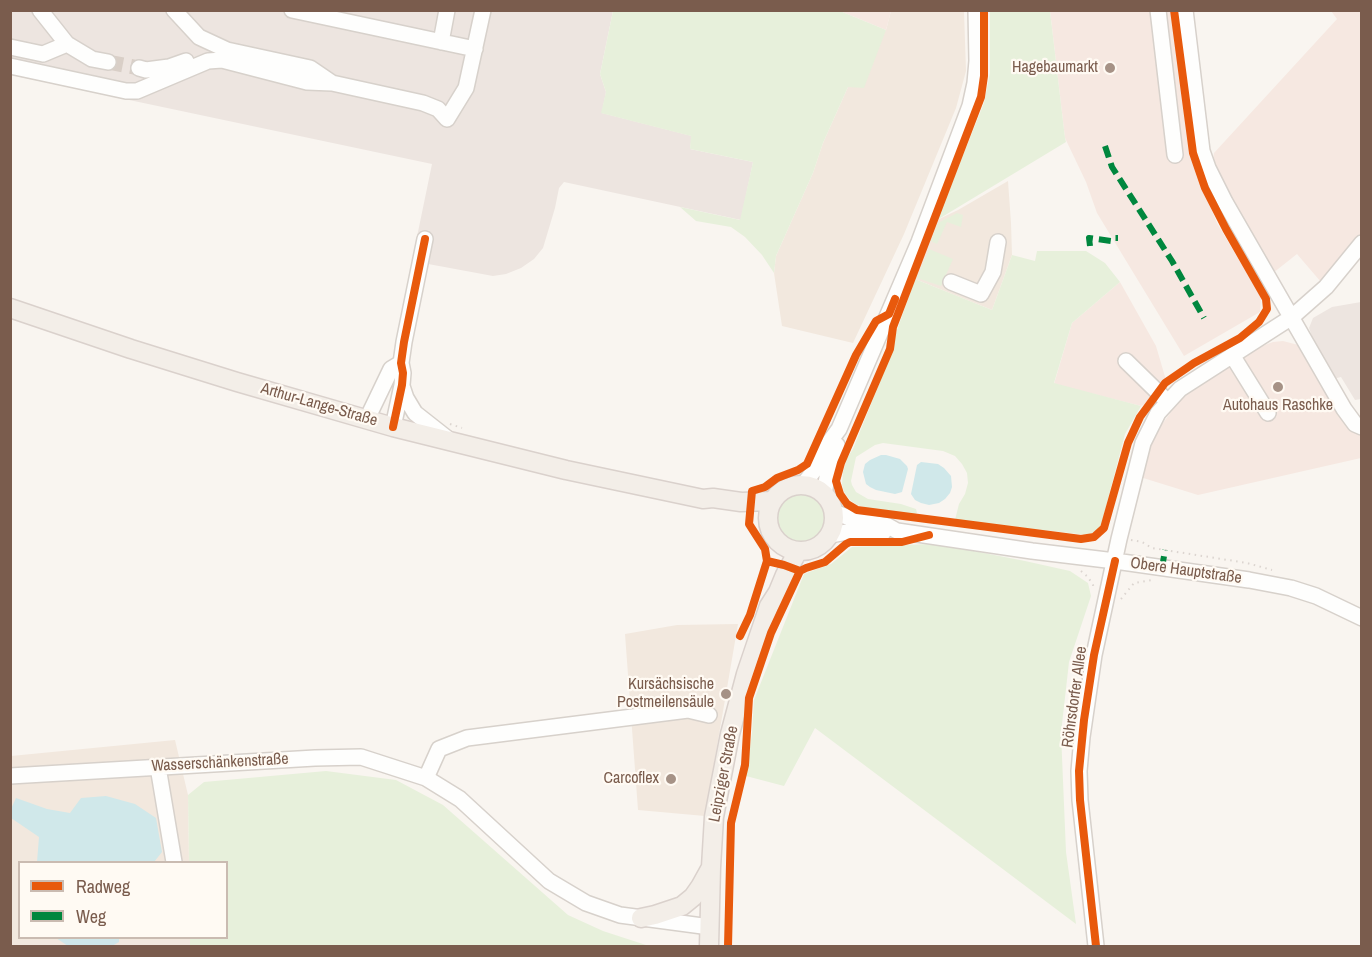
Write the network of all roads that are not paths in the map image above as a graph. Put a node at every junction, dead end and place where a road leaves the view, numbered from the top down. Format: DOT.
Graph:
graph roads {
  1 [pos="40,10"];
  2 [pos="174,10"];
  3 [pos="292,10"];
  4 [pos="447,10"];
  5 [pos="483,10"];
  6 [pos="976,10"];
  7 [pos="1158,10"];
  8 [pos="1185,10"];
  9 [pos="358,18"];
  10 [pos="441,42"];
  11 [pos="67,44"];
  12 [pos="10,47"];
  13 [pos="475,49"];
  14 [pos="227,50"];
  15 [pos="108,62"];
  16 [pos="10,66"];
  17 [pos="139,68"];
  18 [pos="332,83"];
  19 [pos="1175,155"];
  20 [pos="425,239"];
  21 [pos="998,242"];
  22 [pos="1362,243"];
  23 [pos="951,282"];
  24 [pos="10,308"];
  25 [pos="1292,317"];
  26 [pos="1232,356"];
  27 [pos="1126,361"];
  28 [pos="401,363"];
  29 [pos="402,385"];
  30 [pos="1168,402"];
  31 [pos="1268,413"];
  32 [pos="367,419"];
  33 [pos="393,427"];
  34 [pos="1362,427"];
  35 [pos="839,429"];
  36 [pos="450,441"];
  37 [pos="801,477"];
  38 [pos="831,491"];
  39 [pos="765,495"];
  40 [pos="703,499"];
  41 [pos="834,512"];
  42 [pos="768,522"];
  43 [pos="897,531"];
  44 [pos="830,535"];
  45 [pos="781,544"];
  46 [pos="798,551"];
  47 [pos="1114,561"];
  48 [pos="769,606"];
  49 [pos="1362,618"];
  50 [pos="709,715"];
  51 [pos="158,767"];
  52 [pos="10,776"];
  53 [pos="426,778"];
  54 [pos="174,861"];
  55 [pos="711,867"];
  56 [pos="641,918"];
  57 [pos="710,927"];
  58 [pos="709,946"];
  59 [pos="1096,946"];
  1 -- 11 [label="street"];
  2 -- 14 [label="street"];
  3 -- 9 [label="street"];
  4 -- 10 [label="street"];
  5 -- 13 [label="street"];
  6 -- 35 [label="street"];
  7 -- 19 [label="street"];
  8 -- 25 [label="street"];
  9 -- 10 [label="street"];
  10 -- 13 [label="street"];
  11 -- 12 [label="street"];
  11 -- 15 [label="street"];
  13 -- 18 [label="street"];
  14 -- 17 [label="street"];
  14 -- 18 [label="street"];
  16 -- 18 [label="street"];
  20 -- 28 [label="street"];
  21 -- 23 [label="street"];
  22 -- 25 [label="street, Röhrsdorfer Allee"];
  24 -- 32 [label="main road, Arthur-Lange-Straße"];
  25 -- 26 [label="street, Röhrsdorfer Allee"];
  25 -- 34 [label="street"];
  26 -- 30 [label="street, Röhrsdorfer Allee"];
  26 -- 31 [label="street"];
  27 -- 30 [label="street"];
  28 -- 29 [label="street"];
  28 -- 32 [label="street"];
  29 -- 33 [label="street"];
  29 -- 36 [label="street"];
  30 -- 47 [label="street, Röhrsdorfer Allee"];
  32 -- 33 [label="main road, Arthur-Lange-Straße"];
  33 -- 36 [label="main road, Arthur-Lange-Straße"];
  35 -- 37 [label="street"];
  35 -- 38 [label="street"];
  36 -- 40 [label="main road, Arthur-Lange-Straße"];
  37 -- 38 [label="main road"];
  37 -- 39 [label="main road"];
  38 -- 41 [label="main road"];
  39 -- 40 [label="main road, Arthur-Lange-Straße"];
  39 -- 42 [label="main road"];
  40 -- 42 [label="main road, Arthur-Lange-Straße"];
  41 -- 43 [label="street, Obere Hauptstraße"];
  41 -- 44 [label="main road"];
  42 -- 45 [label="main road"];
  43 -- 44 [label="street, Obere Hauptstraße"];
  43 -- 47 [label="street, Obere Hauptstraße"];
  44 -- 46 [label="main road"];
  45 -- 46 [label="main road"];
  45 -- 48 [label="main road, Leipziger Straße"];
  46 -- 48 [label="main road, Leipziger Straße"];
  47 -- 49 [label="street, Obere Hauptstraße"];
  47 -- 59 [label="street, Röhrsdorfer Allee"];
  48 -- 55 [label="main road, Leipziger Straße"];
  50 -- 53 [label="street"];
  51 -- 52 [label="street, Wasserschänkenstraße"];
  51 -- 53 [label="street, Wasserschänkenstraße"];
  51 -- 54 [label="street"];
  53 -- 56 [label="street, Wasserschänkenstraße"];
  55 -- 56 [label="main road"];
  55 -- 57 [label="main road, Leipziger Straße"];
  56 -- 57 [label="street, Wasserschänkenstraße"];
  57 -- 58 [label="main road, Leipziger Straße"];
}
